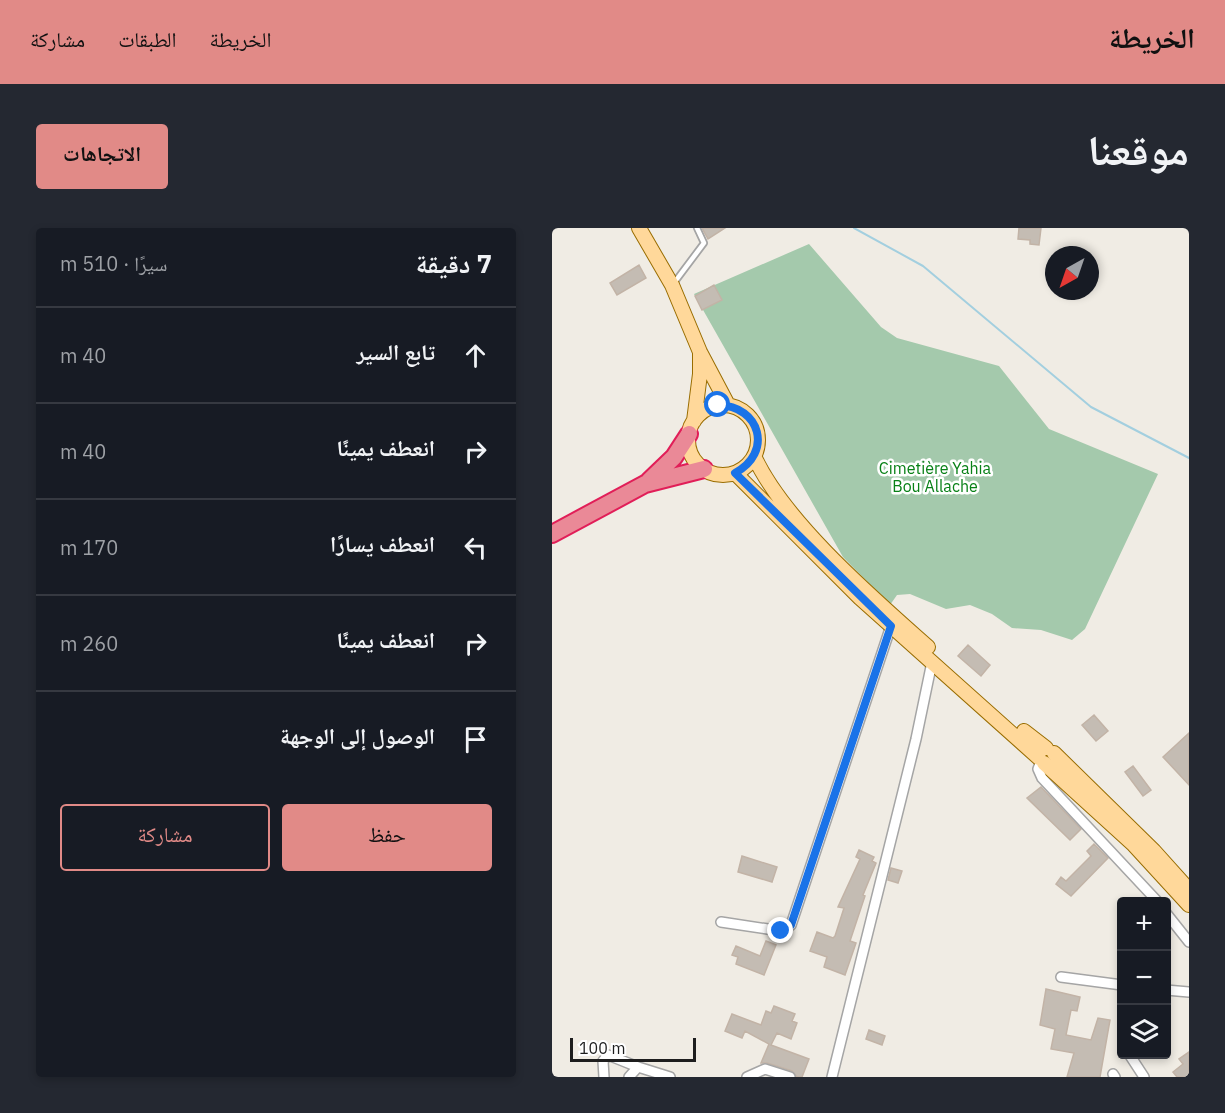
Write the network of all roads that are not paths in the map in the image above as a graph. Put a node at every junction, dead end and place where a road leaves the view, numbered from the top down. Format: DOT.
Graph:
graph roads {
  1 [pos="639,228"];
  2 [pos="697,228"];
  3 [pos="672,285"];
  4 [pos="700,351"];
  5 [pos="728,405"];
  6 [pos="691,427"];
  7 [pos="754,456"];
  8 [pos="704,468"];
  9 [pos="735,473"];
  10 [pos="645,484"];
  11 [pos="552,534"];
  12 [pos="891,626"];
  13 [pos="932,662"];
  14 [pos="1045,757"];
  15 [pos="1148,888"];
  16 [pos="1189,890"];
  17 [pos="1147,897"];
  18 [pos="1154,897"];
  19 [pos="1189,904"];
  20 [pos="1171,918"];
  21 [pos="720,922"];
  22 [pos="1189,942"];
  23 [pos="1061,977"];
  24 [pos="1117,984"];
  25 [pos="1171,990"];
  26 [pos="1189,992"];
  27 [pos="1132,1059"];
  28 [pos="638,1068"];
  29 [pos="604,1077"];
  30 [pos="629,1077"];
  31 [pos="669,1077"];
  32 [pos="747,1077"];
  33 [pos="790,1077"];
  34 [pos="832,1077"];
  35 [pos="1144,1077"];
  1 -- 3 [label="main road"];
  2 -- 3 [label="lane"];
  3 -- 4 [label="main road"];
  4 -- 5 [label="main road"];
  4 -- 6 [label="main road"];
  5 -- 6 [label="main road"];
  5 -- 7 [label="main road"];
  6 -- 8 [label="main road"];
  6 -- 10 [label="highway"];
  7 -- 9 [label="main road"];
  7 -- 14 [label="main road"];
  8 -- 9 [label="main road"];
  8 -- 10 [label="highway"];
  9 -- 12 [label="main road"];
  10 -- 11 [label="highway"];
  12 -- 13 [label="main road"];
  12 -- 21 [label="street"];
  13 -- 14 [label="main road"];
  13 -- 34 [label="street"];
  14 -- 15 [label="street"];
  14 -- 16 [label="main road"];
  14 -- 19 [label="main road"];
  15 -- 17 [label="street"];
  15 -- 18 [label="street"];
  20 -- 22 [label="street"];
  23 -- 24 [label="street"];
  25 -- 26 [label="street"];
  27 -- 35 [label="street"];
  28 -- 29 [label="street"];
  28 -- 30 [label="street"];
  28 -- 31 [label="street"];
  32 -- 33 [label="street"];
}
